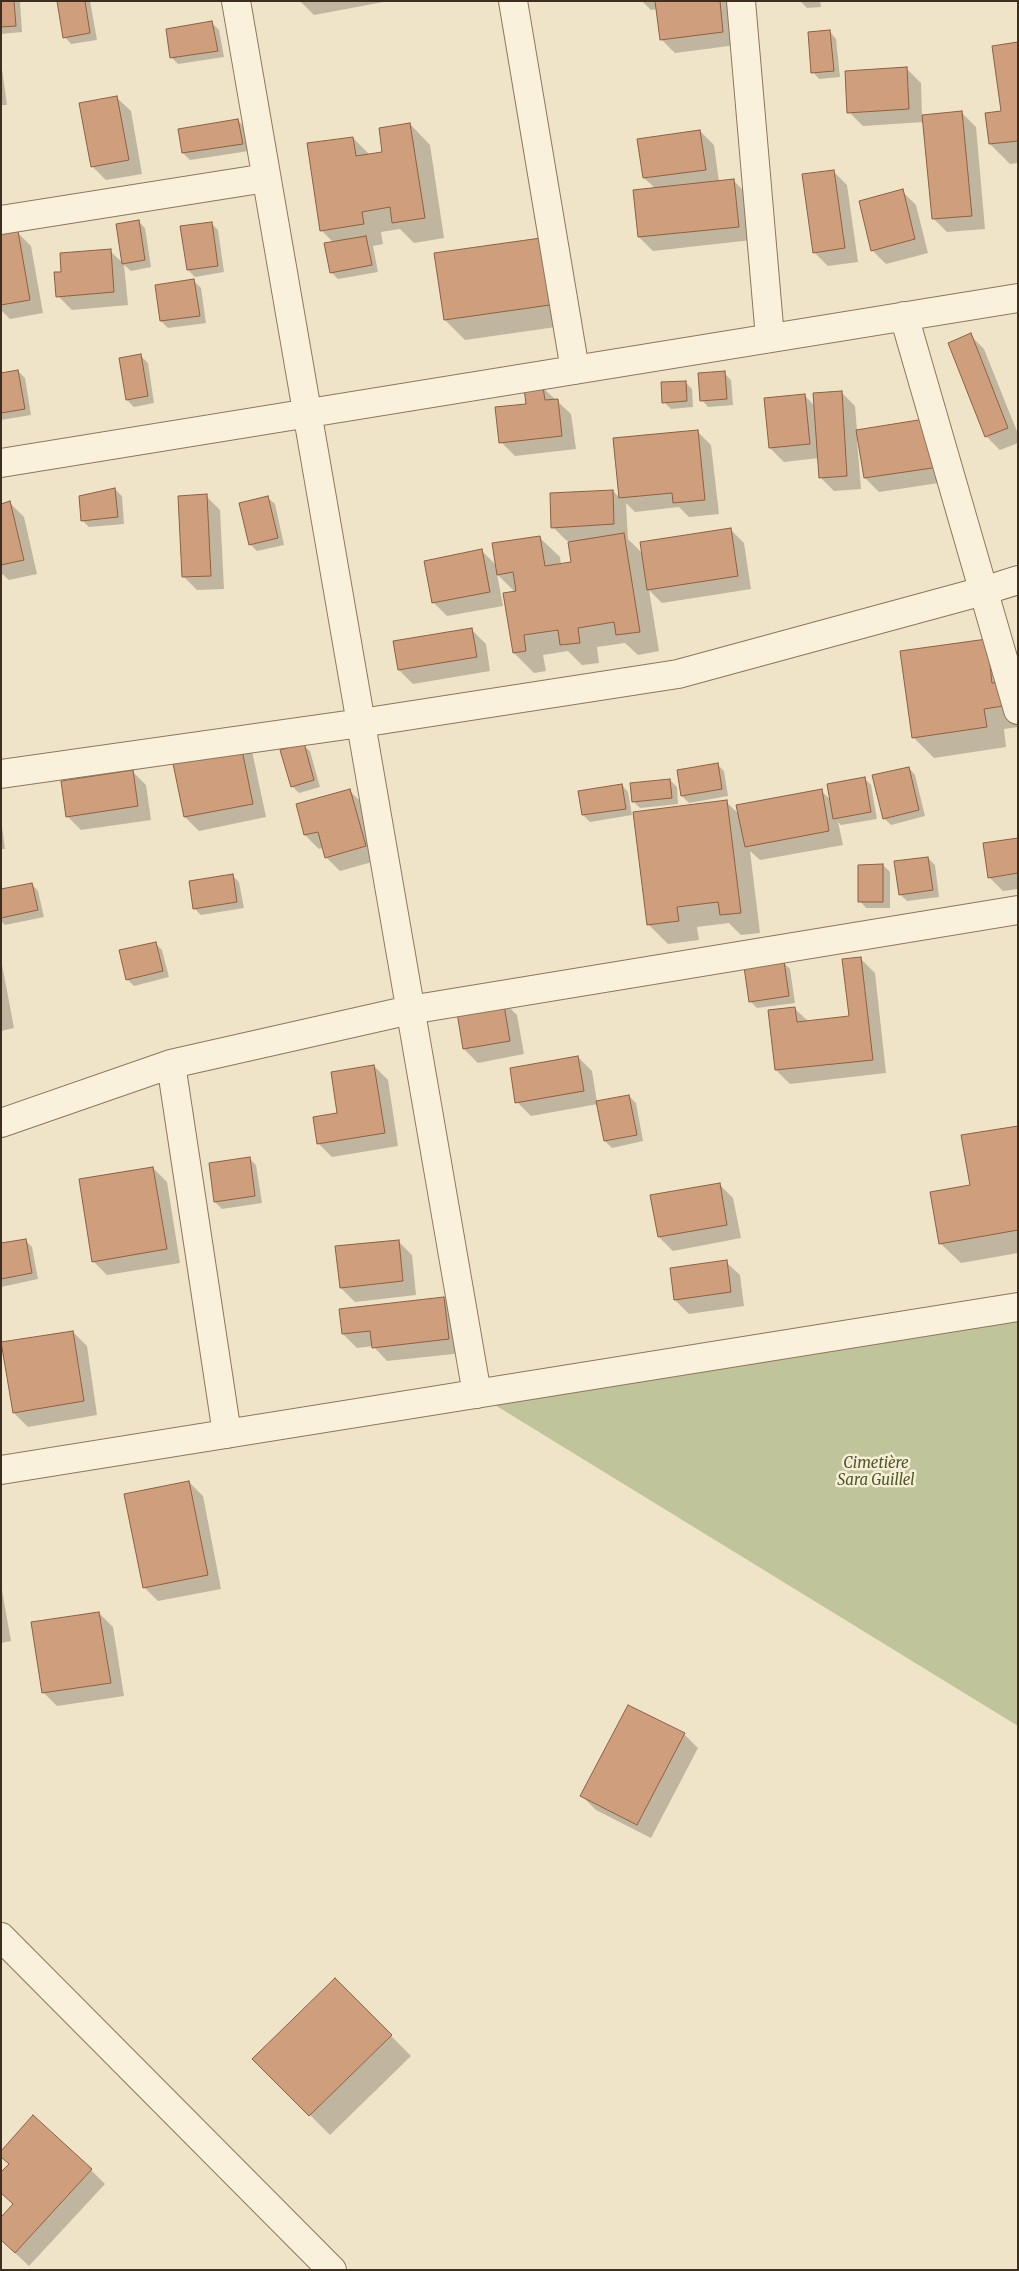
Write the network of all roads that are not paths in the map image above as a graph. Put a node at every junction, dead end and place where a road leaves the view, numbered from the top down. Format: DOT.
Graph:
graph roads {
  1 [pos="236,1"];
  2 [pos="513,1"];
  3 [pos="741,1"];
  4 [pos="266,178"];
  5 [pos="1,220"];
  6 [pos="1018,298"];
  7 [pos="904,316"];
  8 [pos="770,338"];
  9 [pos="575,370"];
  10 [pos="307,414"];
  11 [pos="1,464"];
  12 [pos="1018,580"];
  13 [pos="984,592"];
  14 [pos="1018,710"];
  15 [pos="361,723"];
  16 [pos="1,774"];
  17 [pos="1018,910"];
  18 [pos="410,1010"];
  19 [pos="171,1064"];
  20 [pos="1,1123"];
  21 [pos="1018,1307"];
  22 [pos="477,1394"];
  23 [pos="227,1434"];
  24 [pos="1,1470"];
  25 [pos="1,1937"];
  26 [pos="332,2270"];
  1 -- 4 [label="street"];
  2 -- 9 [label="street"];
  3 -- 8 [label="street"];
  4 -- 5 [label="street"];
  4 -- 10 [label="street"];
  6 -- 7 [label="street"];
  7 -- 8 [label="street"];
  7 -- 13 [label="street"];
  8 -- 9 [label="street"];
  9 -- 10 [label="street"];
  10 -- 11 [label="street"];
  10 -- 15 [label="street"];
  12 -- 13 [label="street"];
  13 -- 14 [label="street"];
  13 -- 15 [label="street"];
  15 -- 16 [label="street"];
  15 -- 18 [label="street"];
  17 -- 18 [label="street"];
  18 -- 19 [label="street"];
  18 -- 22 [label="street"];
  19 -- 20 [label="street"];
  19 -- 23 [label="street"];
  21 -- 22 [label="street"];
  22 -- 23 [label="street"];
  23 -- 24 [label="street"];
  25 -- 26 [label="street"];
}
